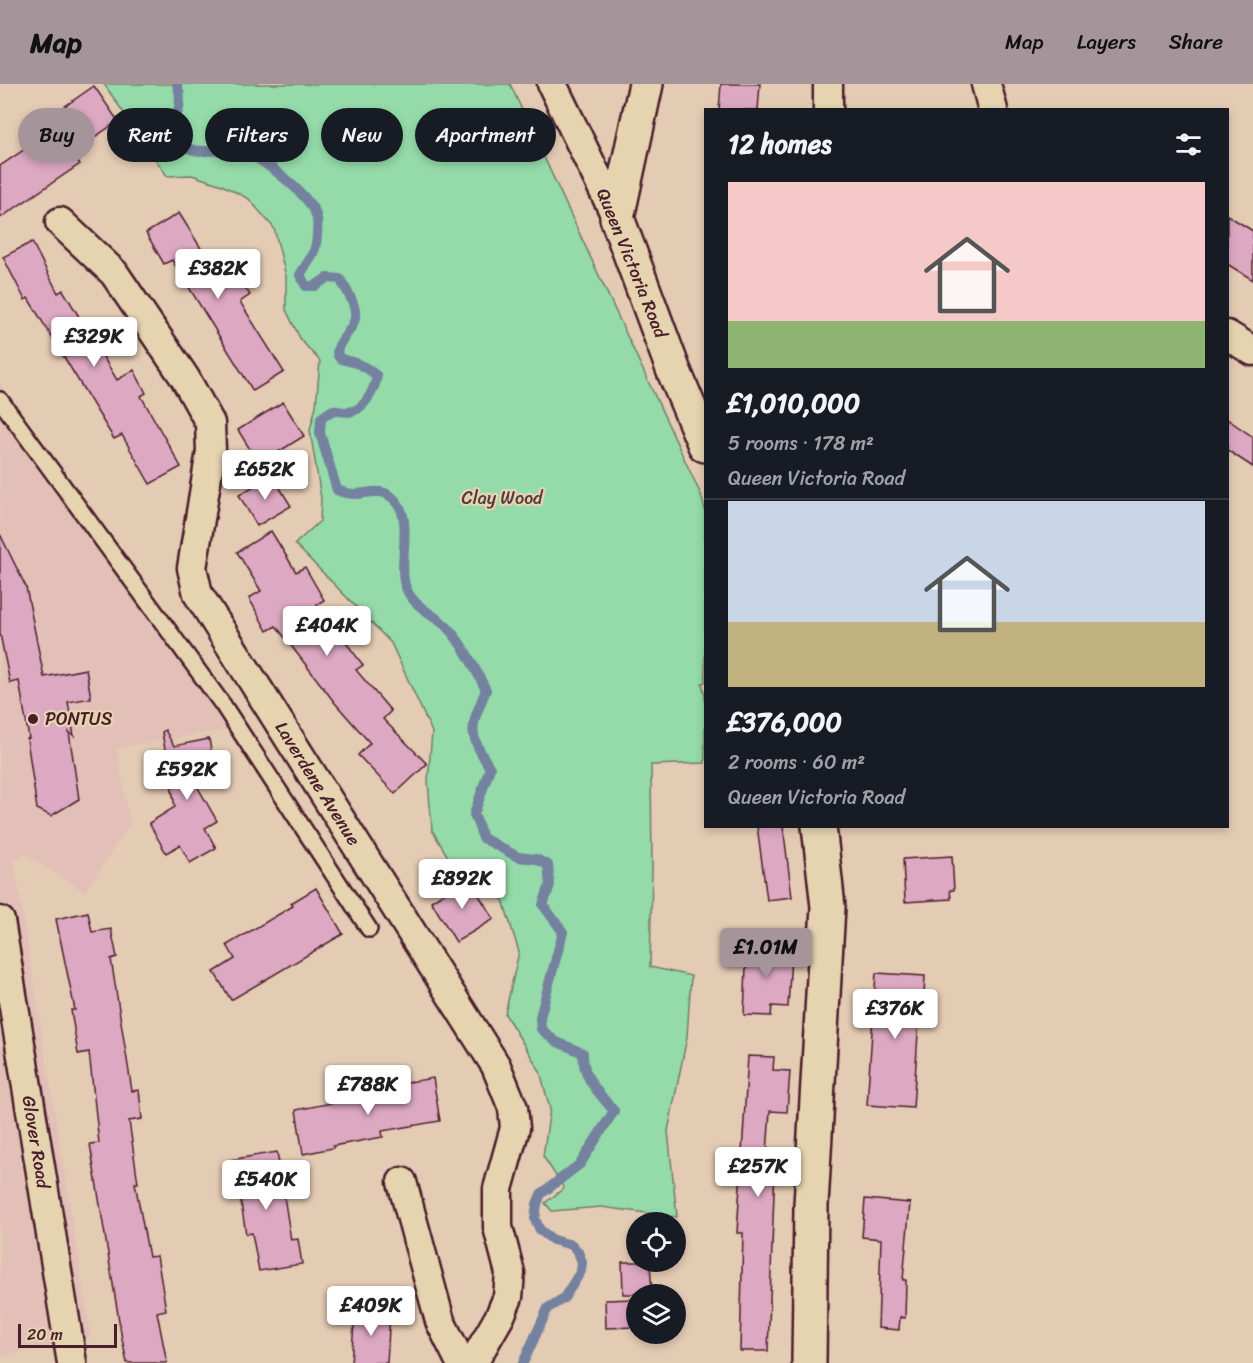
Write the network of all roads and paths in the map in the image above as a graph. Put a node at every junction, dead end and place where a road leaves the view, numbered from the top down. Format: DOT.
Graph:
graph roads {
  1 [pos="552,84"];
  2 [pos="646,84"];
  3 [pos="828,84"];
  4 [pos="986,84"];
  5 [pos="828,108"];
  6 [pos="992,108"];
  7 [pos="617,218"];
  8 [pos="60,222"];
  9 [pos="1229,336"];
  10 [pos="1253,351"];
  11 [pos="0,400"];
  12 [pos="704,443"];
  13 [pos="819,828"];
  14 [pos="0,921"];
  15 [pos="369,930"];
  16 [pos="402,1182"];
  17 [pos="72,1363"];
  18 [pos="461,1363"];
  19 [pos="473,1363"];
  20 [pos="809,1363"];
  1 -- 7 [label="street, Queen Victoria Road"];
  2 -- 7 [label="street"];
  3 -- 5 [label="street"];
  4 -- 6 [label="street"];
  7 -- 12 [label="street, Queen Victoria Road"];
  8 -- 19 [label="street, Laverdene Avenue"];
  9 -- 10 [label="street"];
  11 -- 15 [label="lane"];
  13 -- 20 [label="street"];
  14 -- 17 [label="street, Glover Road"];
  16 -- 18 [label="street"];
}
